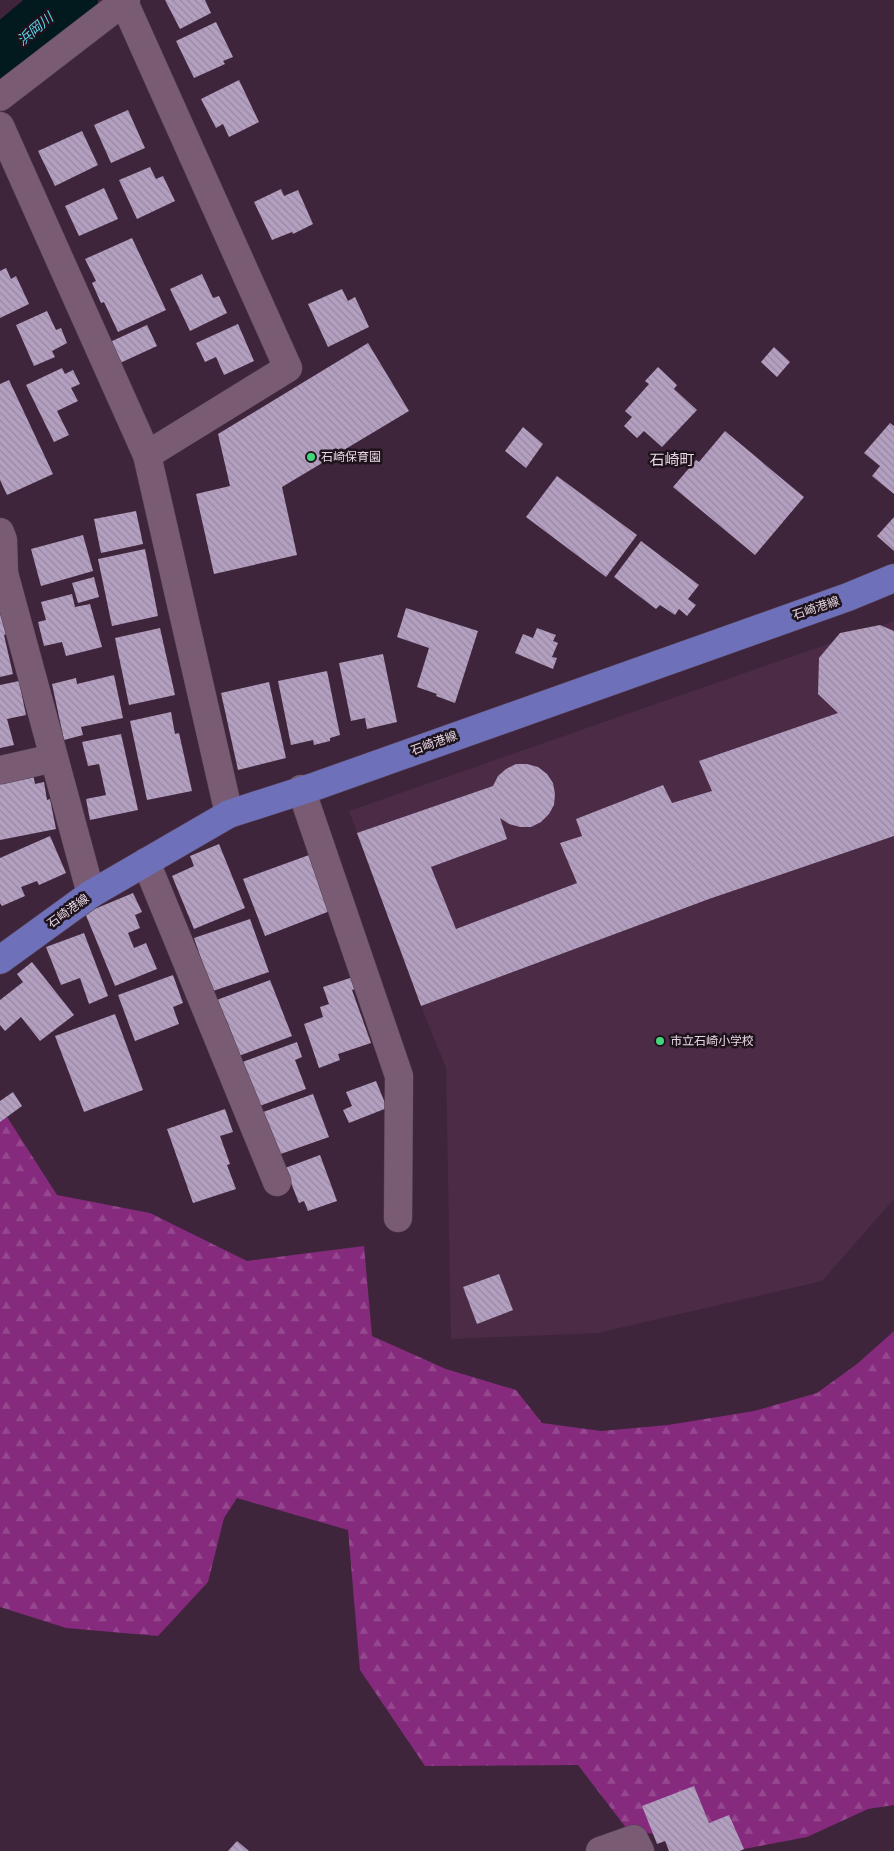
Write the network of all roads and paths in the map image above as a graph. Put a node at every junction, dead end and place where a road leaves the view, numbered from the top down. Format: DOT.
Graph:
graph roads {
  1 [pos="125,1"];
  2 [pos="0,96"];
  3 [pos="0,126"];
  4 [pos="147,455"];
  5 [pos="0,532"];
  6 [pos="2,574"];
  7 [pos="894,578"];
  8 [pos="54,758"];
  9 [pos="0,770"];
  10 [pos="301,789"];
  11 [pos="229,814"];
  12 [pos="146,862"];
  13 [pos="91,894"];
  14 [pos="0,960"];
  15 [pos="277,1182"];
  16 [pos="398,1218"];
  17 [pos="600,1851"];
  18 [pos="640,1851"];
  1 -- 2 [label="street"];
  1 -- 4 [label="street"];
  3 -- 4 [label="street"];
  4 -- 11 [label="street"];
  5 -- 6 [label="street"];
  6 -- 8 [label="street"];
  7 -- 10 [label="main road, 石崎港線"];
  8 -- 9 [label="street"];
  8 -- 13 [label="street"];
  10 -- 11 [label="main road, 石崎港線"];
  10 -- 16 [label="street"];
  11 -- 12 [label="main road, 石崎港線"];
  12 -- 13 [label="main road, 石崎港線"];
  12 -- 15 [label="street"];
  13 -- 14 [label="main road, 石崎港線"];
  17 -- 18 [label="street"];
}
